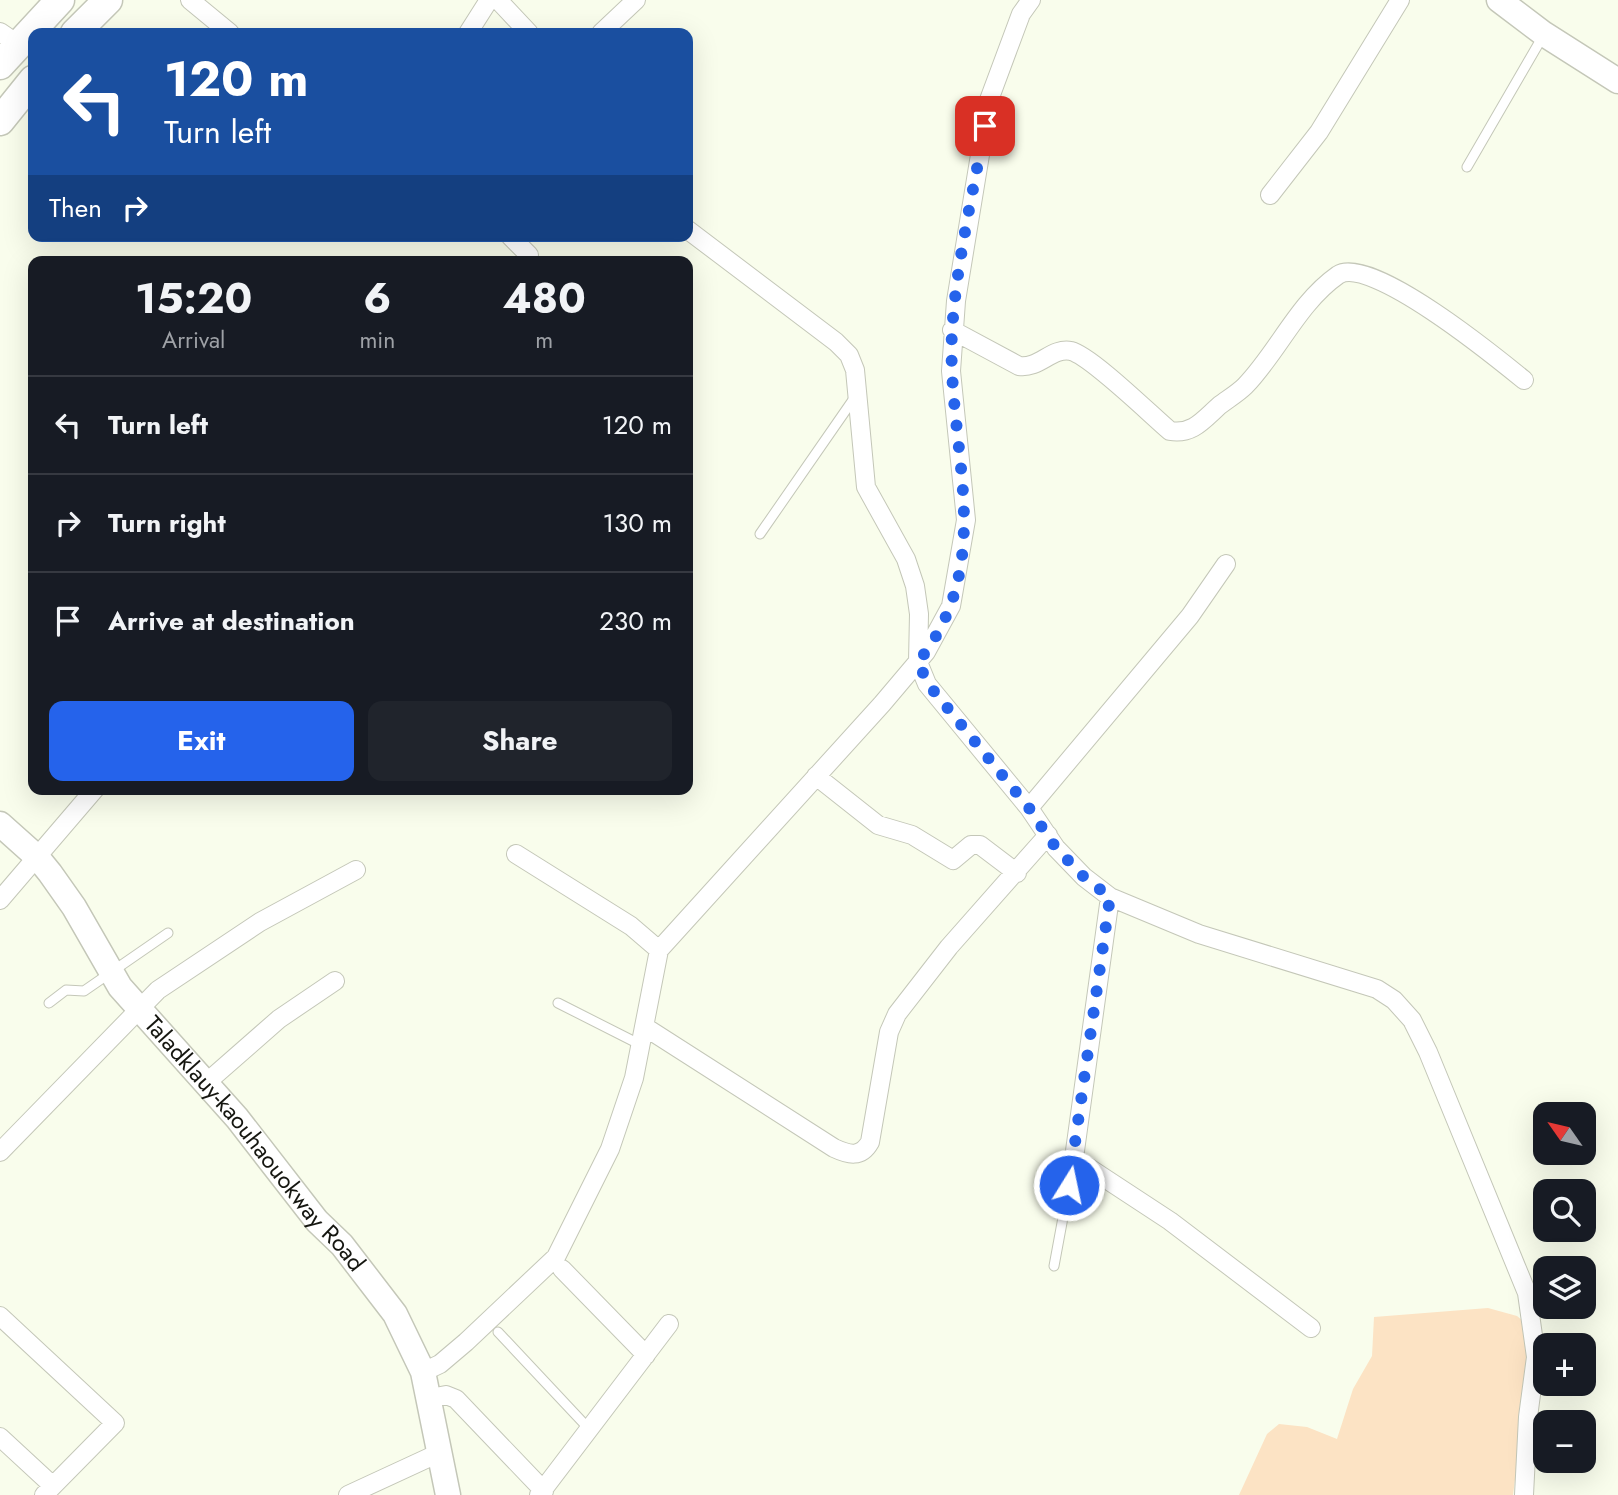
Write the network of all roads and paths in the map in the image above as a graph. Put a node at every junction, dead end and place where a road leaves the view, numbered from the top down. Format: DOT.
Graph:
graph roads {
  1 [pos="108,0"];
  2 [pos="190,0"];
  3 [pos="489,0"];
  4 [pos="498,0"];
  5 [pos="636,0"];
  6 [pos="1031,0"];
  7 [pos="1400,0"];
  8 [pos="1499,0"];
  9 [pos="52,3"];
  10 [pos="80,28"];
  11 [pos="224,28"];
  12 [pos="471,28"];
  13 [pos="524,28"];
  14 [pos="606,28"];
  15 [pos="1544,34"];
  16 [pos="9,38"];
  17 [pos="0,65"];
  18 [pos="1614,73"];
  19 [pos="28,86"];
  20 [pos="0,121"];
  21 [pos="1467,167"];
  22 [pos="1270,195"];
  23 [pos="693,234"];
  24 [pos="516,242"];
  25 [pos="529,255"];
  26 [pos="952,330"];
  27 [pos="1524,380"];
  28 [pos="857,394"];
  29 [pos="760,534"];
  30 [pos="1226,564"];
  31 [pos="918,662"];
  32 [pos="816,776"];
  33 [pos="90,795"];
  34 [pos="1029,808"];
  35 [pos="0,824"];
  36 [pos="1048,835"];
  37 [pos="516,854"];
  38 [pos="37,857"];
  39 [pos="356,870"];
  40 [pos="1017,873"];
  41 [pos="1110,897"];
  42 [pos="0,900"];
  43 [pos="168,933"];
  44 [pos="659,950"];
  45 [pos="111,971"];
  46 [pos="335,981"];
  47 [pos="49,1003"];
  48 [pos="558,1003"];
  49 [pos="138,1008"];
  50 [pos="643,1036"];
  51 [pos="206,1083"];
  52 [pos="0,1152"];
  53 [pos="1074,1158"];
  54 [pos="1054,1266"];
  55 [pos="562,1269"];
  56 [pos="0,1316"];
  57 [pos="669,1324"];
  58 [pos="1311,1328"];
  59 [pos="498,1332"];
  60 [pos="646,1355"];
  61 [pos="423,1372"];
  62 [pos="430,1398"];
  63 [pos="591,1431"];
  64 [pos="0,1437"];
  65 [pos="441,1452"];
  66 [pos="49,1491"];
  67 [pos="541,1493"];
  68 [pos="348,1495"];
  69 [pos="448,1495"];
  70 [pos="1524,1495"];
  1 -- 10 [label="main road"];
  2 -- 11 [label="street"];
  3 -- 12 [label="street"];
  4 -- 13 [label="street"];
  5 -- 14 [label="street"];
  6 -- 26 [label="street"];
  7 -- 22 [label="street"];
  8 -- 15 [label="street"];
  9 -- 16 [label="main road"];
  15 -- 18 [label="street"];
  15 -- 21 [label="lane"];
  16 -- 17 [label="main road"];
  19 -- 20 [label="main road"];
  23 -- 28 [label="street"];
  24 -- 25 [label="street"];
  26 -- 27 [label="street"];
  26 -- 31 [label="street"];
  28 -- 29 [label="lane"];
  28 -- 31 [label="street"];
  30 -- 34 [label="street"];
  31 -- 32 [label="street"];
  31 -- 34 [label="street"];
  32 -- 40 [label="street"];
  32 -- 44 [label="street"];
  33 -- 38 [label="street"];
  34 -- 36 [label="street"];
  35 -- 38 [label="street, Taladklauy-kaouhaouokway Road"];
  36 -- 40 [label="street"];
  36 -- 41 [label="street"];
  37 -- 44 [label="street"];
  38 -- 42 [label="street"];
  38 -- 45 [label="street, Taladklauy-kaouhaouokway Road"];
  39 -- 49 [label="street"];
  40 -- 50 [label="street"];
  41 -- 53 [label="street"];
  41 -- 70 [label="street"];
  43 -- 45 [label="lane"];
  44 -- 50 [label="street"];
  45 -- 47 [label="lane"];
  45 -- 49 [label="street, Taladklauy-kaouhaouokway Road"];
  46 -- 51 [label="street"];
  48 -- 50 [label="lane"];
  49 -- 51 [label="street, Taladklauy-kaouhaouokway Road"];
  49 -- 52 [label="street"];
  50 -- 61 [label="street"];
  51 -- 61 [label="street, Taladklauy-kaouhaouokway Road"];
  53 -- 54 [label="lane"];
  53 -- 58 [label="street"];
  55 -- 60 [label="street"];
  56 -- 66 [label="street"];
  57 -- 60 [label="street"];
  59 -- 63 [label="lane"];
  60 -- 63 [label="street"];
  61 -- 62 [label="street, Taladklauy-kaouhaouokway Road"];
  62 -- 65 [label="street, Taladklauy-kaouhaouokway Road"];
  62 -- 67 [label="street"];
  63 -- 67 [label="street"];
  64 -- 66 [label="street"];
  65 -- 68 [label="street"];
  65 -- 69 [label="street, Taladklauy-kaouhaouokway Road"];
}
